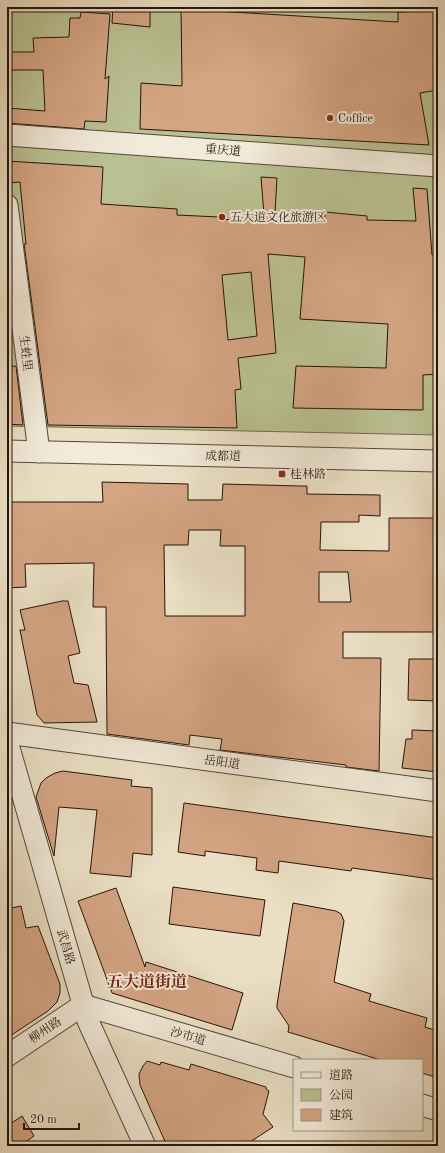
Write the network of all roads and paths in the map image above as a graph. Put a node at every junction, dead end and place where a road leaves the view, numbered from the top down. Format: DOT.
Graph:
graph roads {
  1 [pos="7,135"];
  2 [pos="438,166"];
  3 [pos="7,206"];
  4 [pos="7,452"];
  5 [pos="39,452"];
  6 [pos="438,461"];
  7 [pos="7,733"];
  8 [pos="7,741"];
  9 [pos="438,791"];
  10 [pos="83,1005"];
  11 [pos="7,1056"];
  12 [pos="293,1067"];
  13 [pos="423,1105"];
  14 [pos="438,1110"];
  15 [pos="145,1146"];
  1 -- 2 [label="street, 重庆道"];
  3 -- 5 [label="street, 生﨡里"];
  4 -- 5 [label="street, 成都道"];
  5 -- 6 [label="street, 成都道"];
  7 -- 9 [label="street, 岳阳道"];
  8 -- 10 [label="street, 武昌路"];
  10 -- 11 [label="street, 柳州路"];
  10 -- 12 [label="street, 沙市道"];
  10 -- 15 [label="street, 武昌路"];
  13 -- 14 [label="street"];
}
